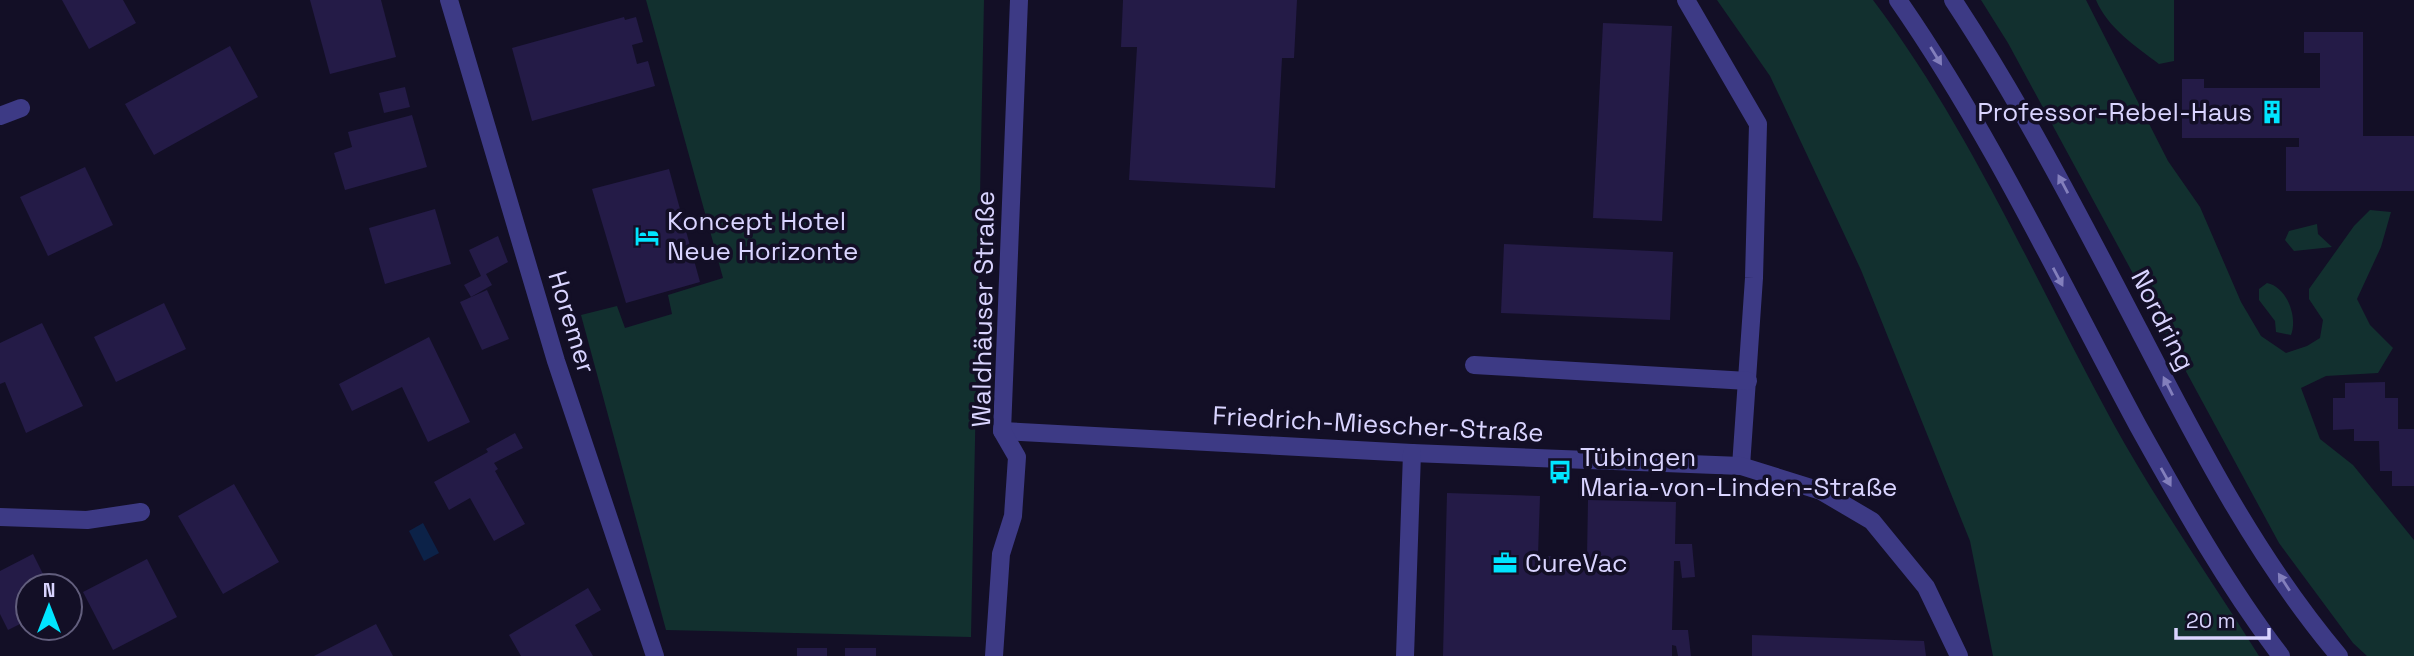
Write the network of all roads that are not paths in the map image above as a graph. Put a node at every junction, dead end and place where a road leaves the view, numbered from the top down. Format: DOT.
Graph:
graph roads {
  1 [pos="449,0"];
  2 [pos="1019,0"];
  3 [pos="1686,0"];
  4 [pos="1898,0"];
  5 [pos="1953,0"];
  6 [pos="21,108"];
  7 [pos="0,116"];
  8 [pos="1474,365"];
  9 [pos="1748,381"];
  10 [pos="1002,431"];
  11 [pos="1412,453"];
  12 [pos="1741,467"];
  13 [pos="141,512"];
  14 [pos="0,517"];
  15 [pos="655,656"];
  16 [pos="994,656"];
  17 [pos="1405,656"];
  18 [pos="1959,656"];
  19 [pos="2281,656"];
  20 [pos="2339,656"];
  1 -- 15 [label="street, Horemer"];
  2 -- 10 [label="street, Waldhäuser Straße"];
  3 -- 9 [label="street"];
  4 -- 19 [label="street, one-way"];
  20 -- 5 [label="street, Nordring, one-way"];
  6 -- 7 [label="street"];
  8 -- 9 [label="street"];
  9 -- 12 [label="street"];
  10 -- 11 [label="street, Friedrich-Miescher-Straße"];
  10 -- 16 [label="street, Waldhäuser Straße"];
  11 -- 12 [label="street, Friedrich-Miescher-Straße"];
  11 -- 17 [label="street"];
  12 -- 18 [label="street, Friedrich-Miescher-Straße"];
  13 -- 14 [label="street"];
}
